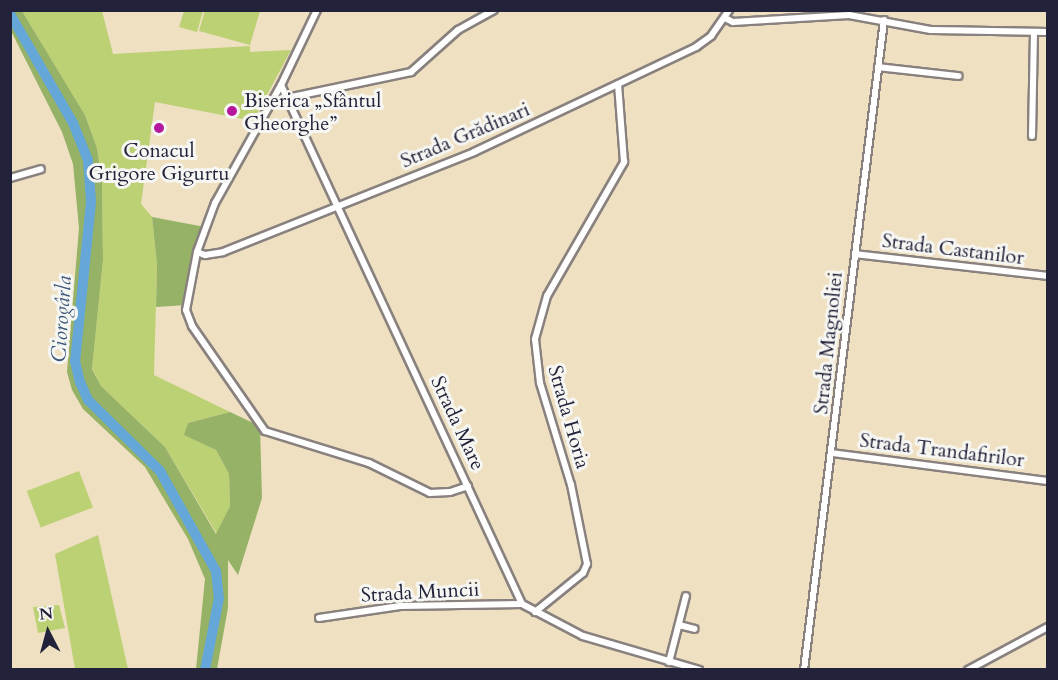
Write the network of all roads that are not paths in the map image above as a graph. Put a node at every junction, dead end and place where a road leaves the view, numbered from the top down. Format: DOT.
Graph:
graph roads {
  1 [pos="317,10"];
  2 [pos="494,10"];
  3 [pos="729,10"];
  4 [pos="725,18"];
  5 [pos="884,20"];
  6 [pos="1034,32"];
  7 [pos="1047,32"];
  8 [pos="878,67"];
  9 [pos="958,76"];
  10 [pos="618,84"];
  11 [pos="281,85"];
  12 [pos="287,98"];
  13 [pos="1032,136"];
  14 [pos="41,169"];
  15 [pos="10,178"];
  16 [pos="339,205"];
  17 [pos="196,252"];
  18 [pos="855,254"];
  19 [pos="1047,276"];
  20 [pos="832,453"];
  21 [pos="1047,481"];
  22 [pos="468,486"];
  23 [pos="686,596"];
  24 [pos="522,604"];
  25 [pos="535,612"];
  26 [pos="319,618"];
  27 [pos="679,625"];
  28 [pos="1047,627"];
  29 [pos="695,629"];
  30 [pos="669,662"];
  31 [pos="699,669"];
  32 [pos="804,669"];
  33 [pos="968,669"];
  1 -- 11 [label="street"];
  2 -- 12 [label="street"];
  3 -- 4 [label="street, Strada Grădinari"];
  4 -- 5 [label="street"];
  4 -- 10 [label="street, Strada Grădinari"];
  5 -- 6 [label="street"];
  5 -- 8 [label="street, Strada Magnoliei"];
  6 -- 7 [label="street"];
  6 -- 13 [label="street"];
  8 -- 9 [label="street"];
  8 -- 18 [label="street, Strada Magnoliei"];
  10 -- 16 [label="street, Strada Grădinari"];
  10 -- 25 [label="street, Strada Horia"];
  11 -- 12 [label="street, Strada Mare"];
  11 -- 17 [label="street"];
  12 -- 16 [label="street, Strada Mare"];
  14 -- 15 [label="street"];
  16 -- 17 [label="street, Strada Grădinari"];
  16 -- 22 [label="street, Strada Mare"];
  17 -- 22 [label="street"];
  18 -- 19 [label="street, Strada Castanilor"];
  18 -- 20 [label="street, Strada Magnoliei"];
  20 -- 21 [label="street, Strada Trandafirilor"];
  20 -- 32 [label="street, Strada Magnoliei"];
  22 -- 24 [label="street, Strada Mare"];
  23 -- 27 [label="street"];
  24 -- 25 [label="street"];
  24 -- 26 [label="street, Strada Muncii"];
  25 -- 30 [label="street"];
  27 -- 29 [label="street"];
  27 -- 30 [label="street"];
  28 -- 33 [label="street"];
  30 -- 31 [label="street"];
}
